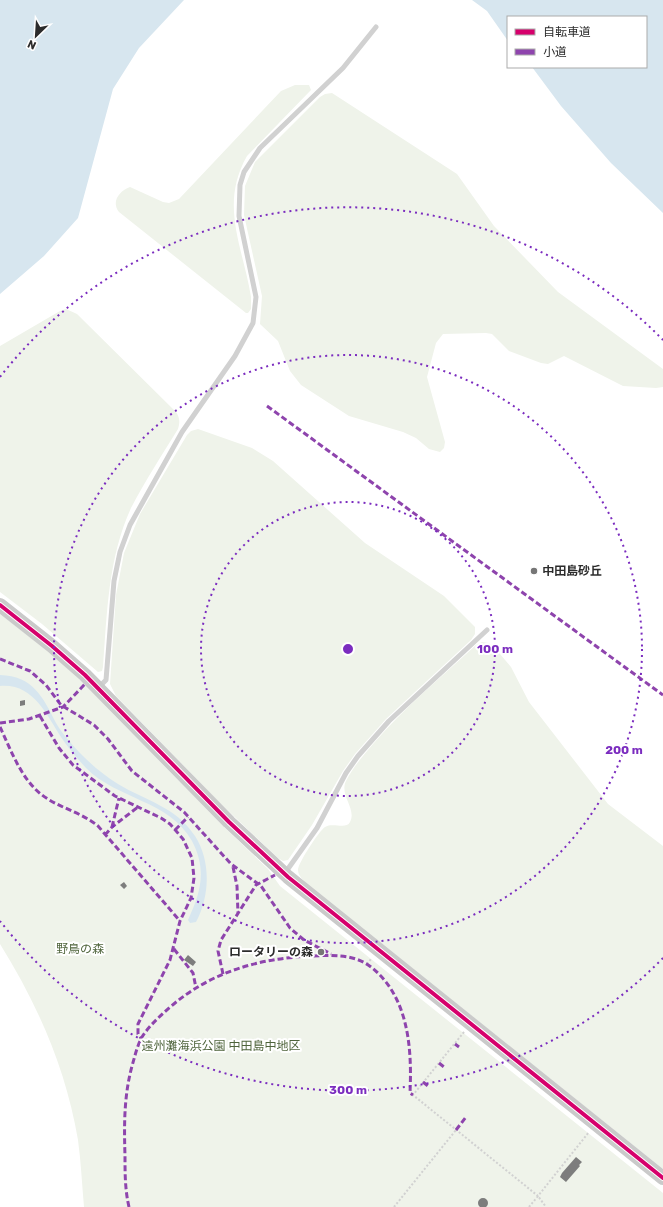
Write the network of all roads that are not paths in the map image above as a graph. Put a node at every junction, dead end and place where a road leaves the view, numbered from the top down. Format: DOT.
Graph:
graph roads {
  1 [pos="376,27"];
  2 [pos="0,604"];
  3 [pos="487,630"];
  4 [pos="98,688"];
  5 [pos="285,874"];
  6 [pos="663,1178"];
  1 -- 4 [label="lane"];
  2 -- 4 [label="street"];
  3 -- 5 [label="lane"];
  4 -- 5 [label="street"];
  5 -- 6 [label="street"];
}
